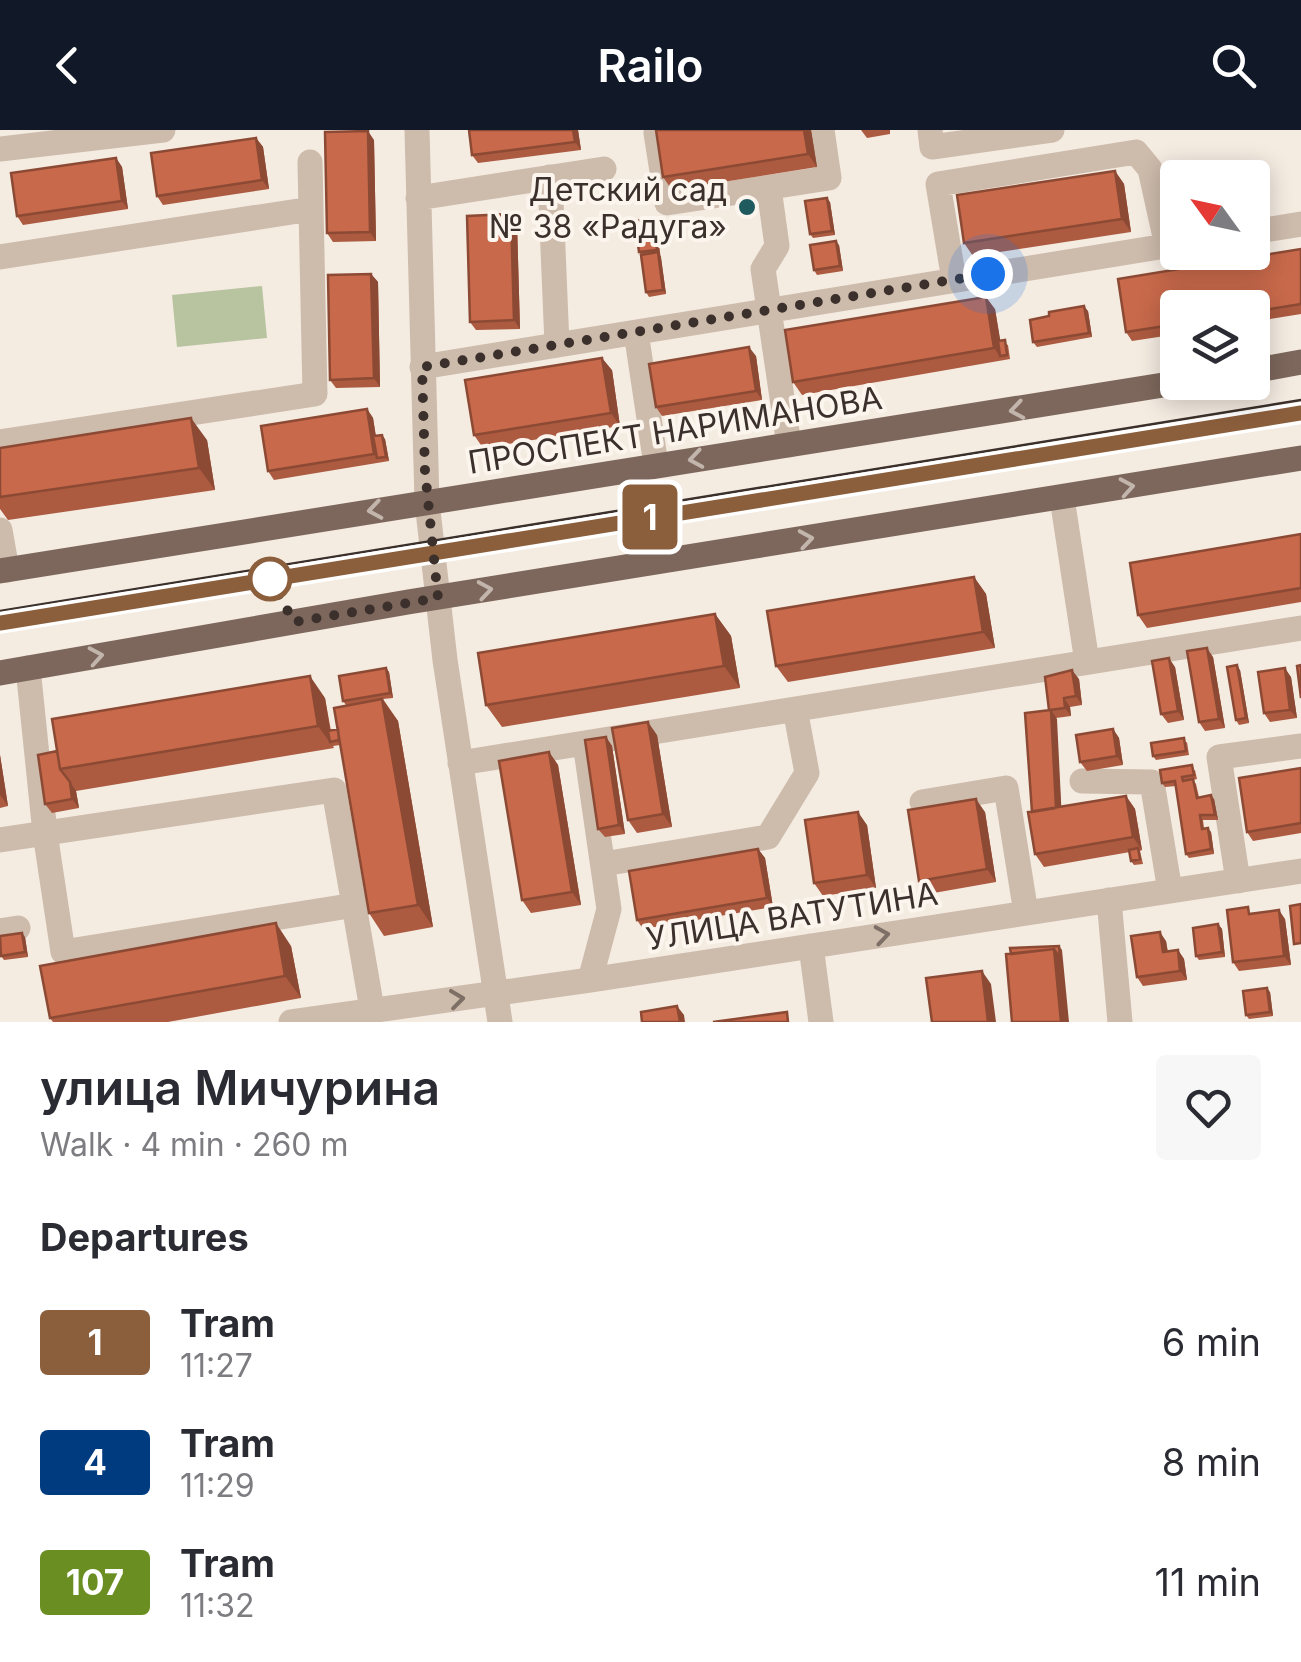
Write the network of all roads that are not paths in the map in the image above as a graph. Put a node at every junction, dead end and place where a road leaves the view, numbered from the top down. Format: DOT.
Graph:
graph roads {
  1 [pos="163,130"];
  2 [pos="417,130"];
  3 [pos="676,130"];
  4 [pos="822,130"];
  5 [pos="930,130"];
  6 [pos="1052,130"];
  7 [pos="1,142"];
  8 [pos="310,162"];
  9 [pos="604,169"];
  10 [pos="550,177"];
  11 [pos="769,188"];
  12 [pos="418,198"];
  13 [pos="1160,204"];
  14 [pos="311,210"];
  15 [pos="1301,224"];
  16 [pos="1270,229"];
  17 [pos="1160,247"];
  18 [pos="0,257"];
  19 [pos="954,280"];
  20 [pos="770,310"];
  21 [pos="636,332"];
  22 [pos="557,345"];
  23 [pos="1301,362"];
  24 [pos="422,367"];
  25 [pos="1270,367"];
  26 [pos="1160,386"];
  27 [pos="0,442"];
  28 [pos="790,445"];
  29 [pos="1301,458"];
  30 [pos="656,466"];
  31 [pos="1062,498"];
  32 [pos="427,502"];
  33 [pos="0,530"];
  34 [pos="3,570"];
  35 [pos="438,598"];
  36 [pos="1301,628"];
  37 [pos="1087,662"];
  38 [pos="28,668"];
  39 [pos="0,673"];
  40 [pos="795,709"];
  41 [pos="585,743"];
  42 [pos="1301,746"];
  43 [pos="460,763"];
  44 [pos="1082,781"];
  45 [pos="922,802"];
  46 [pos="45,834"];
  47 [pos="0,840"];
  48 [pos="603,864"];
  49 [pos="1301,871"];
  50 [pos="1238,880"];
  51 [pos="1170,891"];
  52 [pos="1109,900"];
  53 [pos="354,904"];
  54 [pos="1026,913"];
  55 [pos="811,946"];
  56 [pos="590,980"];
  57 [pos="495,994"];
  58 [pos="372,1009"];
  59 [pos="292,1022"];
  60 [pos="500,1022"];
  61 [pos="821,1022"];
  62 [pos="1120,1022"];
  1 -- 7 [label="street"];
  2 -- 12 [label="street"];
  3 -- 11 [label="street"];
  4 -- 11 [label="street"];
  5 -- 6 [label="street"];
  8 -- 14 [label="street"];
  9 -- 10 [label="street"];
  10 -- 12 [label="street"];
  10 -- 22 [label="street"];
  11 -- 20 [label="street"];
  12 -- 24 [label="street"];
  13 -- 19 [label="street"];
  14 -- 18 [label="street"];
  14 -- 27 [label="street"];
  15 -- 16 [label="street"];
  17 -- 19 [label="street"];
  19 -- 20 [label="street"];
  20 -- 21 [label="street"];
  20 -- 28 [label="street"];
  21 -- 22 [label="street"];
  21 -- 30 [label="street"];
  22 -- 24 [label="street"];
  23 -- 25 [label="main road"];
  24 -- 32 [label="street"];
  26 -- 28 [label="main road, ПРОСПЕКТ НАРИМАНОВА, one-way"];
  28 -- 30 [label="main road, ПРОСПЕКТ НАРИМАНОВА, one-way"];
  31 -- 29 [label="main road, one-way"];
  30 -- 32 [label="main road, ПРОСПЕКТ НАРИМАНОВА"];
  35 -- 31 [label="main road, one-way"];
  31 -- 37 [label="street"];
  32 -- 34 [label="main road, ПРОСПЕКТ НАРИМАНОВА, one-way"];
  32 -- 35 [label="street"];
  33 -- 34 [label="street"];
  38 -- 35 [label="main road, one-way"];
  35 -- 43 [label="street"];
  36 -- 37 [label="street"];
  37 -- 40 [label="street"];
  38 -- 39 [label="main road"];
  38 -- 46 [label="street"];
  40 -- 41 [label="street"];
  40 -- 48 [label="street"];
  41 -- 43 [label="street"];
  41 -- 48 [label="street"];
  42 -- 50 [label="street"];
  43 -- 57 [label="street"];
  44 -- 51 [label="street"];
  45 -- 54 [label="street"];
  46 -- 47 [label="street"];
  46 -- 53 [label="street"];
  46 -- 53 [label="street"];
  48 -- 56 [label="street"];
  49 -- 50 [label="street, УЛИЦА ВАТУТИНА"];
  50 -- 51 [label="street, УЛИЦА ВАТУТИНА"];
  51 -- 52 [label="street, УЛИЦА ВАТУТИНА"];
  52 -- 54 [label="street, УЛИЦА ВАТУТИНА"];
  52 -- 62 [label="street"];
  53 -- 58 [label="street"];
  55 -- 54 [label="street, УЛИЦА ВАТУТИНА, one-way"];
  55 -- 56 [label="street, УЛИЦА ВАТУТИНА"];
  55 -- 61 [label="street"];
  56 -- 57 [label="street, УЛИЦА ВАТУТИНА"];
  58 -- 57 [label="street, УЛИЦА ВАТУТИНА, one-way"];
  57 -- 60 [label="street"];
  58 -- 59 [label="street, УЛИЦА ВАТУТИНА"];
}
